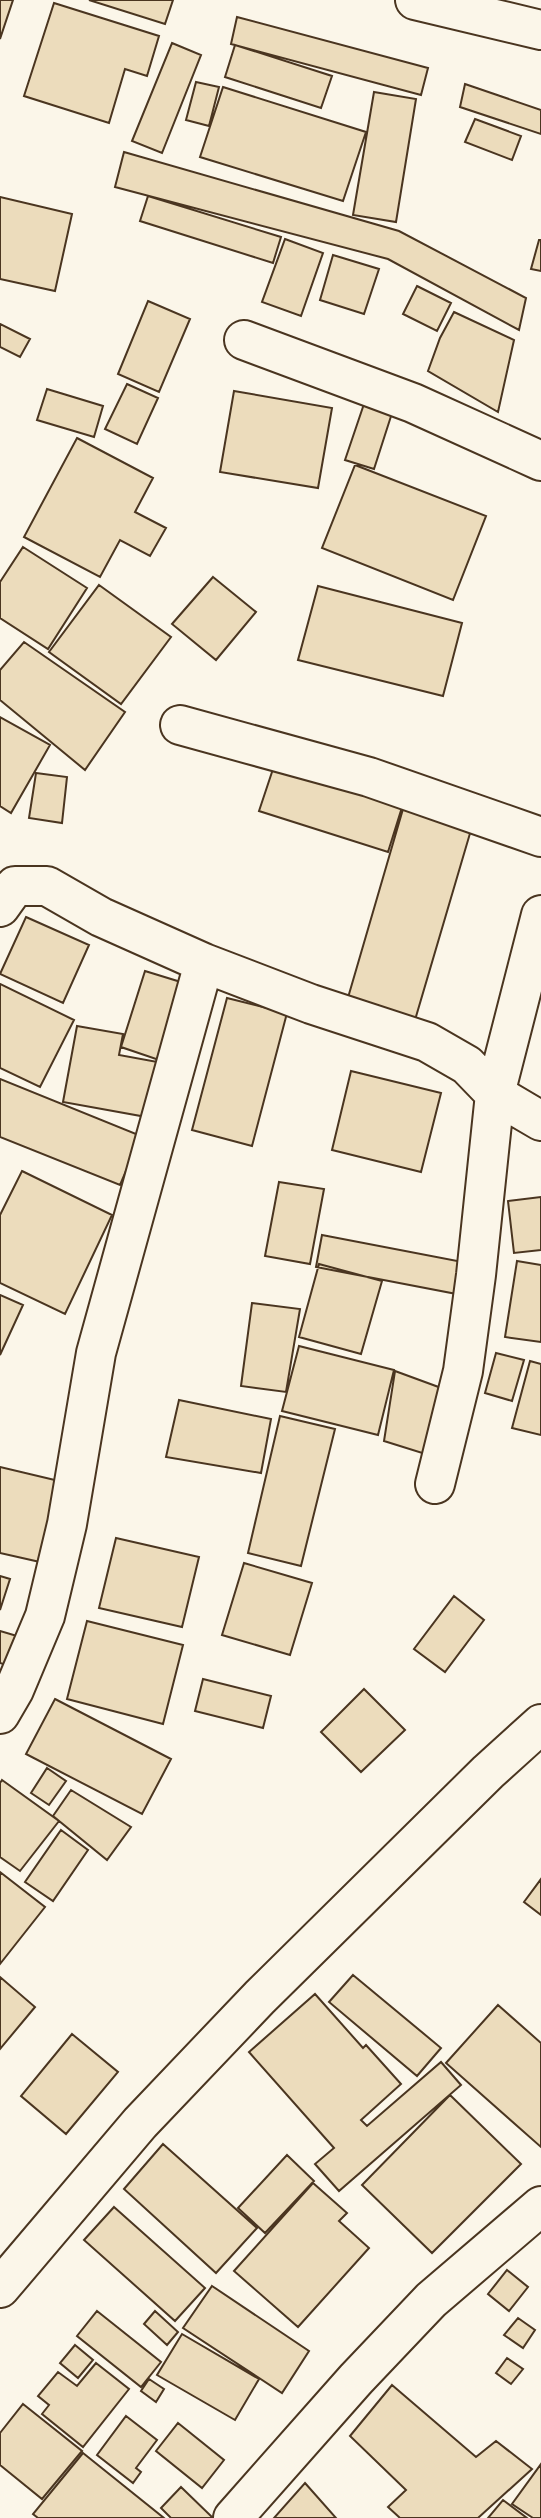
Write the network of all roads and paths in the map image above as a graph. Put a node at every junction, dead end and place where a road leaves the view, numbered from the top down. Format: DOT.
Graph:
graph roads {
  1 [pos="415,0"];
  2 [pos="541,30"];
  3 [pos="244,340"];
  4 [pos="541,461"];
  5 [pos="180,725"];
  6 [pos="541,837"];
  7 [pos="0,907"];
  8 [pos="541,915"];
  9 [pos="204,963"];
  10 [pos="495,1094"];
  11 [pos="541,1121"];
  12 [pos="435,1484"];
  13 [pos="0,1714"];
  14 [pos="541,1724"];
  15 [pos="539,2214"];
  16 [pos="0,2288"];
  17 [pos="233,2518"];
  1 -- 2 [label="street"];
  3 -- 4 [label="street"];
  5 -- 6 [label="street"];
  7 -- 9 [label="street"];
  8 -- 10 [label="street"];
  9 -- 10 [label="street"];
  9 -- 13 [label="street"];
  10 -- 11 [label="street"];
  10 -- 12 [label="street"];
  14 -- 16 [label="street"];
  15 -- 17 [label="street"];
}
